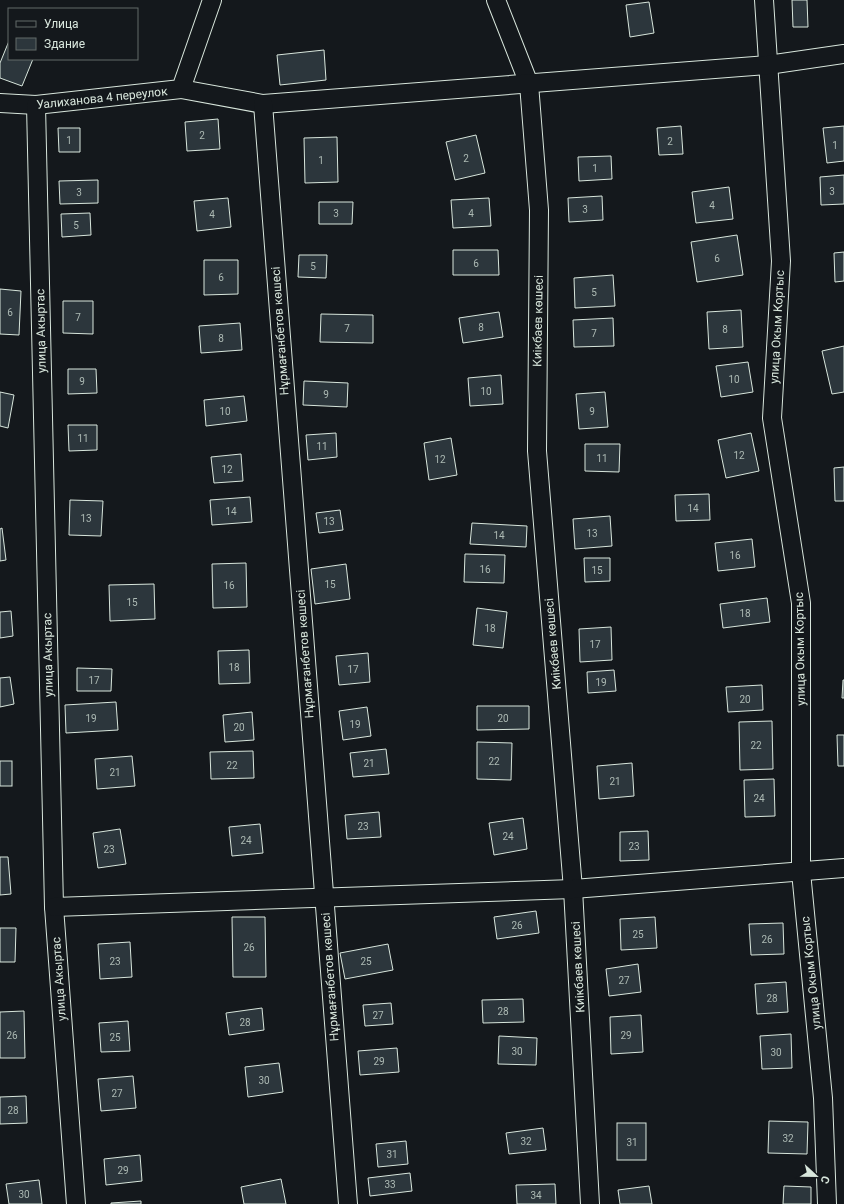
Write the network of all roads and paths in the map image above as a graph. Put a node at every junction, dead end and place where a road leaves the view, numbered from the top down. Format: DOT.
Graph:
graph roads {
  1 [pos="212,0"];
  2 [pos="496,0"];
  3 [pos="764,0"];
  4 [pos="844,54"];
  5 [pos="768,65"];
  6 [pos="529,84"];
  7 [pos="181,90"];
  8 [pos="0,103"];
  9 [pos="263,104"];
  10 [pos="36,105"];
  11 [pos="844,868"];
  12 [pos="801,872"];
  13 [pos="574,889"];
  14 [pos="324,898"];
  15 [pos="54,907"];
  16 [pos="76,1204"];
  17 [pos="348,1204"];
  18 [pos="590,1204"];
  19 [pos="827,1204"];
  1 -- 7 [label="street, Уалиханова 4 переулок"];
  2 -- 6 [label="street"];
  3 -- 5 [label="street, улица Окым Кортыс"];
  4 -- 5 [label="street"];
  5 -- 6 [label="street"];
  5 -- 12 [label="street, улица Окым Кортыс"];
  6 -- 9 [label="street"];
  6 -- 13 [label="street, Киікбаев көшесі"];
  7 -- 9 [label="street"];
  7 -- 10 [label="street, Уалиханова 4 переулок"];
  8 -- 10 [label="street, Уалиханова 4 переулок"];
  9 -- 14 [label="street, Нұрмағанбетов көшесі"];
  10 -- 15 [label="street, улица Акыртас"];
  11 -- 12 [label="street"];
  12 -- 13 [label="street"];
  12 -- 19 [label="street, улица Окым Кортыс"];
  13 -- 14 [label="street"];
  13 -- 18 [label="street, Киікбаев көшесі"];
  14 -- 15 [label="street"];
  14 -- 17 [label="street, Нұрмағанбетов көшесі"];
  15 -- 16 [label="street, улица Акыртас"];
}
